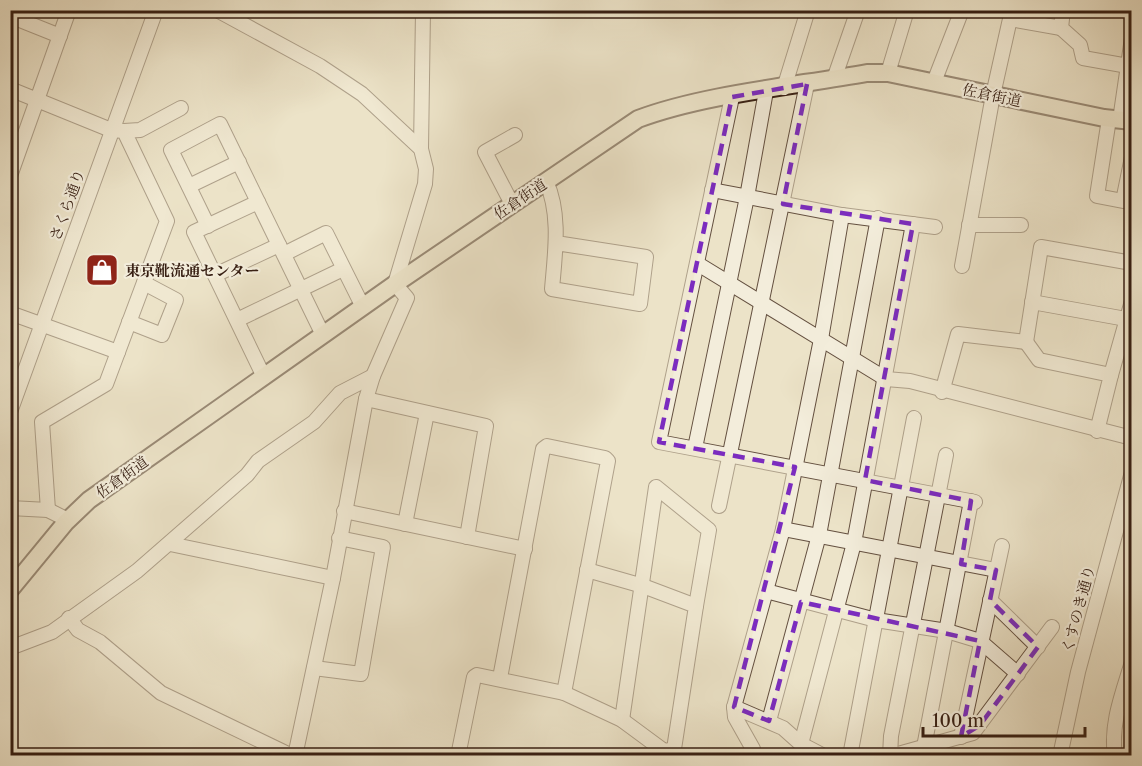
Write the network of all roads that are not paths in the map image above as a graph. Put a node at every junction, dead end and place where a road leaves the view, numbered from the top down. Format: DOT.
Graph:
graph roads {
  1 [pos="69,10"];
  2 [pos="156,10"];
  3 [pos="217,10"];
  4 [pos="423,10"];
  5 [pos="808,10"];
  6 [pos="858,10"];
  7 [pos="907,10"];
  8 [pos="962,10"];
  9 [pos="1064,10"];
  10 [pos="1011,15"];
  11 [pos="10,16"];
  12 [pos="1061,28"];
  13 [pos="60,36"];
  14 [pos="1131,38"];
  15 [pos="1128,66"];
  16 [pos="888,73"];
  17 [pos="834,79"];
  18 [pos="934,82"];
  19 [pos="807,84"];
  20 [pos="784,88"];
  21 [pos="10,90"];
  22 [pos="766,91"];
  23 [pos="993,95"];
  24 [pos="732,97"];
  25 [pos="38,99"];
  26 [pos="182,108"];
  27 [pos="1120,120"];
  28 [pos="118,131"];
  29 [pos="515,135"];
  30 [pos="421,149"];
  31 [pos="1131,157"];
  32 [pos="239,162"];
  33 [pos="12,169"];
  34 [pos="546,181"];
  35 [pos="189,186"];
  36 [pos="712,190"];
  37 [pos="747,197"];
  38 [pos="258,201"];
  39 [pos="512,204"];
  40 [pos="783,204"];
  41 [pos="842,215"];
  42 [pos="878,218"];
  43 [pos="913,224"];
  44 [pos="969,225"];
  45 [pos="1021,225"];
  46 [pos="208,226"];
  47 [pos="935,226"];
  48 [pos="556,243"];
  49 [pos="281,249"];
  50 [pos="1131,263"];
  51 [pos="698,264"];
  52 [pos="962,266"];
  53 [pos="343,269"];
  54 [pos="215,275"];
  55 [pos="729,282"];
  56 [pos="144,283"];
  57 [pos="395,284"];
  58 [pos="301,289"];
  59 [pos="1131,301"];
  60 [pos="1032,302"];
  61 [pos="762,303"];
  62 [pos="363,307"];
  63 [pos="10,313"];
  64 [pos="1126,319"];
  65 [pos="237,320"];
  66 [pos="129,322"];
  67 [pos="42,324"];
  68 [pos="324,335"];
  69 [pos="821,339"];
  70 [pos="1026,342"];
  71 [pos="118,352"];
  72 [pos="853,360"];
  73 [pos="1111,375"];
  74 [pos="373,376"];
  75 [pos="264,377"];
  76 [pos="886,379"];
  77 [pos="942,392"];
  78 [pos="366,399"];
  79 [pos="10,412"];
  80 [pos="427,413"];
  81 [pos="914,418"];
  82 [pos="1096,431"];
  83 [pos="1131,438"];
  84 [pos="695,448"];
  85 [pos="731,454"];
  86 [pos="946,455"];
  87 [pos="795,467"];
  88 [pos="1131,472"];
  89 [pos="831,474"];
  90 [pos="865,480"];
  91 [pos="902,486"];
  92 [pos="937,494"];
  93 [pos="719,506"];
  94 [pos="10,508"];
  95 [pos="48,510"];
  96 [pos="344,511"];
  97 [pos="68,520"];
  98 [pos="405,524"];
  99 [pos="783,529"];
  100 [pos="819,535"];
  101 [pos="467,537"];
  102 [pos="339,538"];
  103 [pos="854,543"];
  104 [pos="170,544"];
  105 [pos="1002,546"];
  106 [pos="525,549"];
  107 [pos="891,551"];
  108 [pos="926,557"];
  109 [pos="961,564"];
  110 [pos="587,570"];
  111 [pos="996,570"];
  112 [pos="333,578"];
  113 [pos="643,586"];
  114 [pos="10,590"];
  115 [pos="766,591"];
  116 [pos="990,600"];
  117 [pos="801,602"];
  118 [pos="696,606"];
  119 [pos="838,611"];
  120 [pos="69,618"];
  121 [pos="876,620"];
  122 [pos="912,627"];
  123 [pos="1052,627"];
  124 [pos="947,631"];
  125 [pos="980,641"];
  126 [pos="1038,647"];
  127 [pos="10,648"];
  128 [pos="1131,662"];
  129 [pos="314,668"];
  130 [pos="1018,674"];
  131 [pos="500,678"];
  132 [pos="564,693"];
  133 [pos="734,707"];
  134 [pos="1117,713"];
  135 [pos="1131,717"];
  136 [pos="621,720"];
  137 [pos="768,722"];
  138 [pos="961,737"];
  139 [pos="801,744"];
  140 [pos="924,747"];
  141 [pos="753,749"];
  142 [pos="666,753"];
  143 [pos="294,756"];
  144 [pos="458,756"];
  145 [pos="824,756"];
  146 [pos="850,756"];
  147 [pos="891,756"];
  148 [pos="1060,756"];
  149 [pos="1115,756"];
  1 -- 13 [label="street"];
  2 -- 28 [label="street, さくら通り"];
  3 -- 30 [label="street"];
  4 -- 30 [label="street"];
  5 -- 20 [label="street"];
  6 -- 17 [label="street"];
  7 -- 16 [label="street"];
  8 -- 18 [label="street"];
  9 -- 12 [label="street"];
  10 -- 12 [label="street"];
  10 -- 23 [label="street"];
  11 -- 13 [label="street"];
  12 -- 15 [label="street"];
  13 -- 25 [label="street"];
  14 -- 15 [label="street"];
  15 -- 27 [label="street"];
  16 -- 17 [label="main road, 佐倉街道"];
  16 -- 18 [label="main road, 佐倉街道"];
  17 -- 19 [label="main road, 佐倉街道"];
  18 -- 23 [label="main road, 佐倉街道"];
  19 -- 20 [label="main road, 佐倉街道"];
  19 -- 40 [label="street"];
  20 -- 22 [label="main road, 佐倉街道"];
  21 -- 25 [label="street"];
  22 -- 24 [label="main road, 佐倉街道"];
  22 -- 37 [label="street"];
  23 -- 27 [label="main road, 佐倉街道"];
  23 -- 44 [label="street"];
  24 -- 34 [label="main road, 佐倉街道"];
  24 -- 36 [label="street"];
  25 -- 28 [label="street"];
  25 -- 33 [label="street"];
  26 -- 28 [label="street"];
  27 -- 31 [label="street"];
  28 -- 56 [label="street"];
  28 -- 67 [label="street, さくら通り"];
  29 -- 39 [label="street"];
  30 -- 57 [label="street"];
  32 -- 35 [label="street"];
  32 -- 35 [label="street"];
  32 -- 38 [label="street"];
  34 -- 39 [label="main road, 佐倉街道"];
  34 -- 48 [label="street"];
  35 -- 46 [label="street"];
  36 -- 37 [label="street"];
  36 -- 51 [label="street"];
  37 -- 40 [label="street"];
  37 -- 55 [label="street"];
  38 -- 46 [label="street"];
  38 -- 49 [label="street"];
  39 -- 57 [label="main road, 佐倉街道"];
  40 -- 41 [label="street"];
  40 -- 61 [label="street"];
  41 -- 42 [label="street"];
  41 -- 69 [label="street"];
  42 -- 43 [label="street"];
  42 -- 72 [label="street"];
  43 -- 47 [label="street"];
  43 -- 76 [label="street"];
  44 -- 45 [label="street"];
  44 -- 52 [label="street"];
  46 -- 54 [label="street"];
  48 -- 48 [label="street"];
  49 -- 53 [label="street"];
  49 -- 54 [label="street"];
  49 -- 58 [label="street"];
  50 -- 60 [label="street"];
  51 -- 55 [label="street"];
  51 -- 84 [label="street"];
  53 -- 58 [label="street"];
  53 -- 62 [label="street"];
  54 -- 65 [label="street"];
  55 -- 61 [label="street"];
  55 -- 84 [label="street"];
  56 -- 66 [label="street"];
  56 -- 66 [label="street"];
  57 -- 62 [label="main road, 佐倉街道"];
  57 -- 74 [label="street"];
  58 -- 65 [label="street"];
  58 -- 68 [label="street"];
  59 -- 64 [label="street"];
  60 -- 64 [label="street"];
  60 -- 70 [label="street"];
  61 -- 69 [label="street"];
  61 -- 85 [label="street"];
  62 -- 68 [label="main road, 佐倉街道"];
  63 -- 67 [label="street"];
  64 -- 73 [label="street"];
  65 -- 75 [label="street"];
  66 -- 71 [label="street"];
  67 -- 71 [label="street"];
  67 -- 79 [label="street, さくら通り"];
  68 -- 75 [label="main road, 佐倉街道"];
  69 -- 72 [label="street"];
  69 -- 87 [label="street"];
  70 -- 73 [label="street"];
  70 -- 77 [label="street"];
  71 -- 95 [label="street"];
  72 -- 76 [label="street"];
  72 -- 89 [label="street"];
  73 -- 82 [label="street"];
  74 -- 78 [label="street"];
  74 -- 104 [label="street"];
  75 -- 97 [label="main road, 佐倉街道"];
  76 -- 77 [label="street"];
  76 -- 90 [label="street"];
  77 -- 82 [label="street"];
  78 -- 80 [label="street"];
  78 -- 96 [label="street"];
  80 -- 98 [label="street"];
  80 -- 101 [label="street"];
  81 -- 91 [label="street"];
  82 -- 83 [label="street"];
  84 -- 85 [label="street"];
  85 -- 87 [label="street"];
  85 -- 93 [label="street"];
  86 -- 92 [label="street"];
  87 -- 89 [label="street"];
  87 -- 99 [label="street"];
  88 -- 148 [label="street, くすのき通り"];
  89 -- 90 [label="street"];
  89 -- 100 [label="street"];
  90 -- 91 [label="street"];
  90 -- 103 [label="street"];
  91 -- 92 [label="street"];
  91 -- 107 [label="street"];
  92 -- 108 [label="street"];
  92 -- 109 [label="street"];
  94 -- 95 [label="street"];
  95 -- 97 [label="street"];
  96 -- 98 [label="street"];
  96 -- 102 [label="street"];
  97 -- 114 [label="main road, 佐倉街道"];
  98 -- 101 [label="street"];
  99 -- 100 [label="street"];
  99 -- 115 [label="street"];
  100 -- 103 [label="street"];
  100 -- 117 [label="street"];
  101 -- 106 [label="street"];
  102 -- 112 [label="street"];
  102 -- 129 [label="street"];
  103 -- 107 [label="street"];
  103 -- 119 [label="street"];
  104 -- 112 [label="street"];
  104 -- 120 [label="street"];
  105 -- 111 [label="street"];
  106 -- 110 [label="street"];
  106 -- 131 [label="street"];
  107 -- 108 [label="street"];
  107 -- 121 [label="street"];
  108 -- 109 [label="street"];
  108 -- 122 [label="street"];
  109 -- 111 [label="street"];
  109 -- 124 [label="street"];
  110 -- 113 [label="street"];
  110 -- 132 [label="street"];
  111 -- 116 [label="street"];
  112 -- 129 [label="street"];
  113 -- 118 [label="street"];
  113 -- 118 [label="street"];
  113 -- 136 [label="street"];
  115 -- 117 [label="street"];
  115 -- 133 [label="street"];
  116 -- 125 [label="street"];
  116 -- 126 [label="street"];
  117 -- 119 [label="street"];
  117 -- 137 [label="street"];
  118 -- 142 [label="street"];
  119 -- 121 [label="street"];
  119 -- 139 [label="street"];
  120 -- 127 [label="street"];
  120 -- 143 [label="street"];
  121 -- 122 [label="street"];
  121 -- 146 [label="street"];
  122 -- 124 [label="street"];
  122 -- 147 [label="street"];
  123 -- 126 [label="street"];
  124 -- 125 [label="street"];
  124 -- 140 [label="street"];
  125 -- 130 [label="street"];
  125 -- 138 [label="street"];
  126 -- 130 [label="street"];
  128 -- 134 [label="street"];
  129 -- 143 [label="street"];
  130 -- 138 [label="street"];
  131 -- 132 [label="street"];
  131 -- 144 [label="street"];
  132 -- 136 [label="street"];
  133 -- 137 [label="street"];
  133 -- 141 [label="street"];
  134 -- 135 [label="street"];
  134 -- 149 [label="street"];
  136 -- 142 [label="street"];
  137 -- 139 [label="street"];
  138 -- 140 [label="street"];
  139 -- 145 [label="street"];
  140 -- 147 [label="street"];
}
